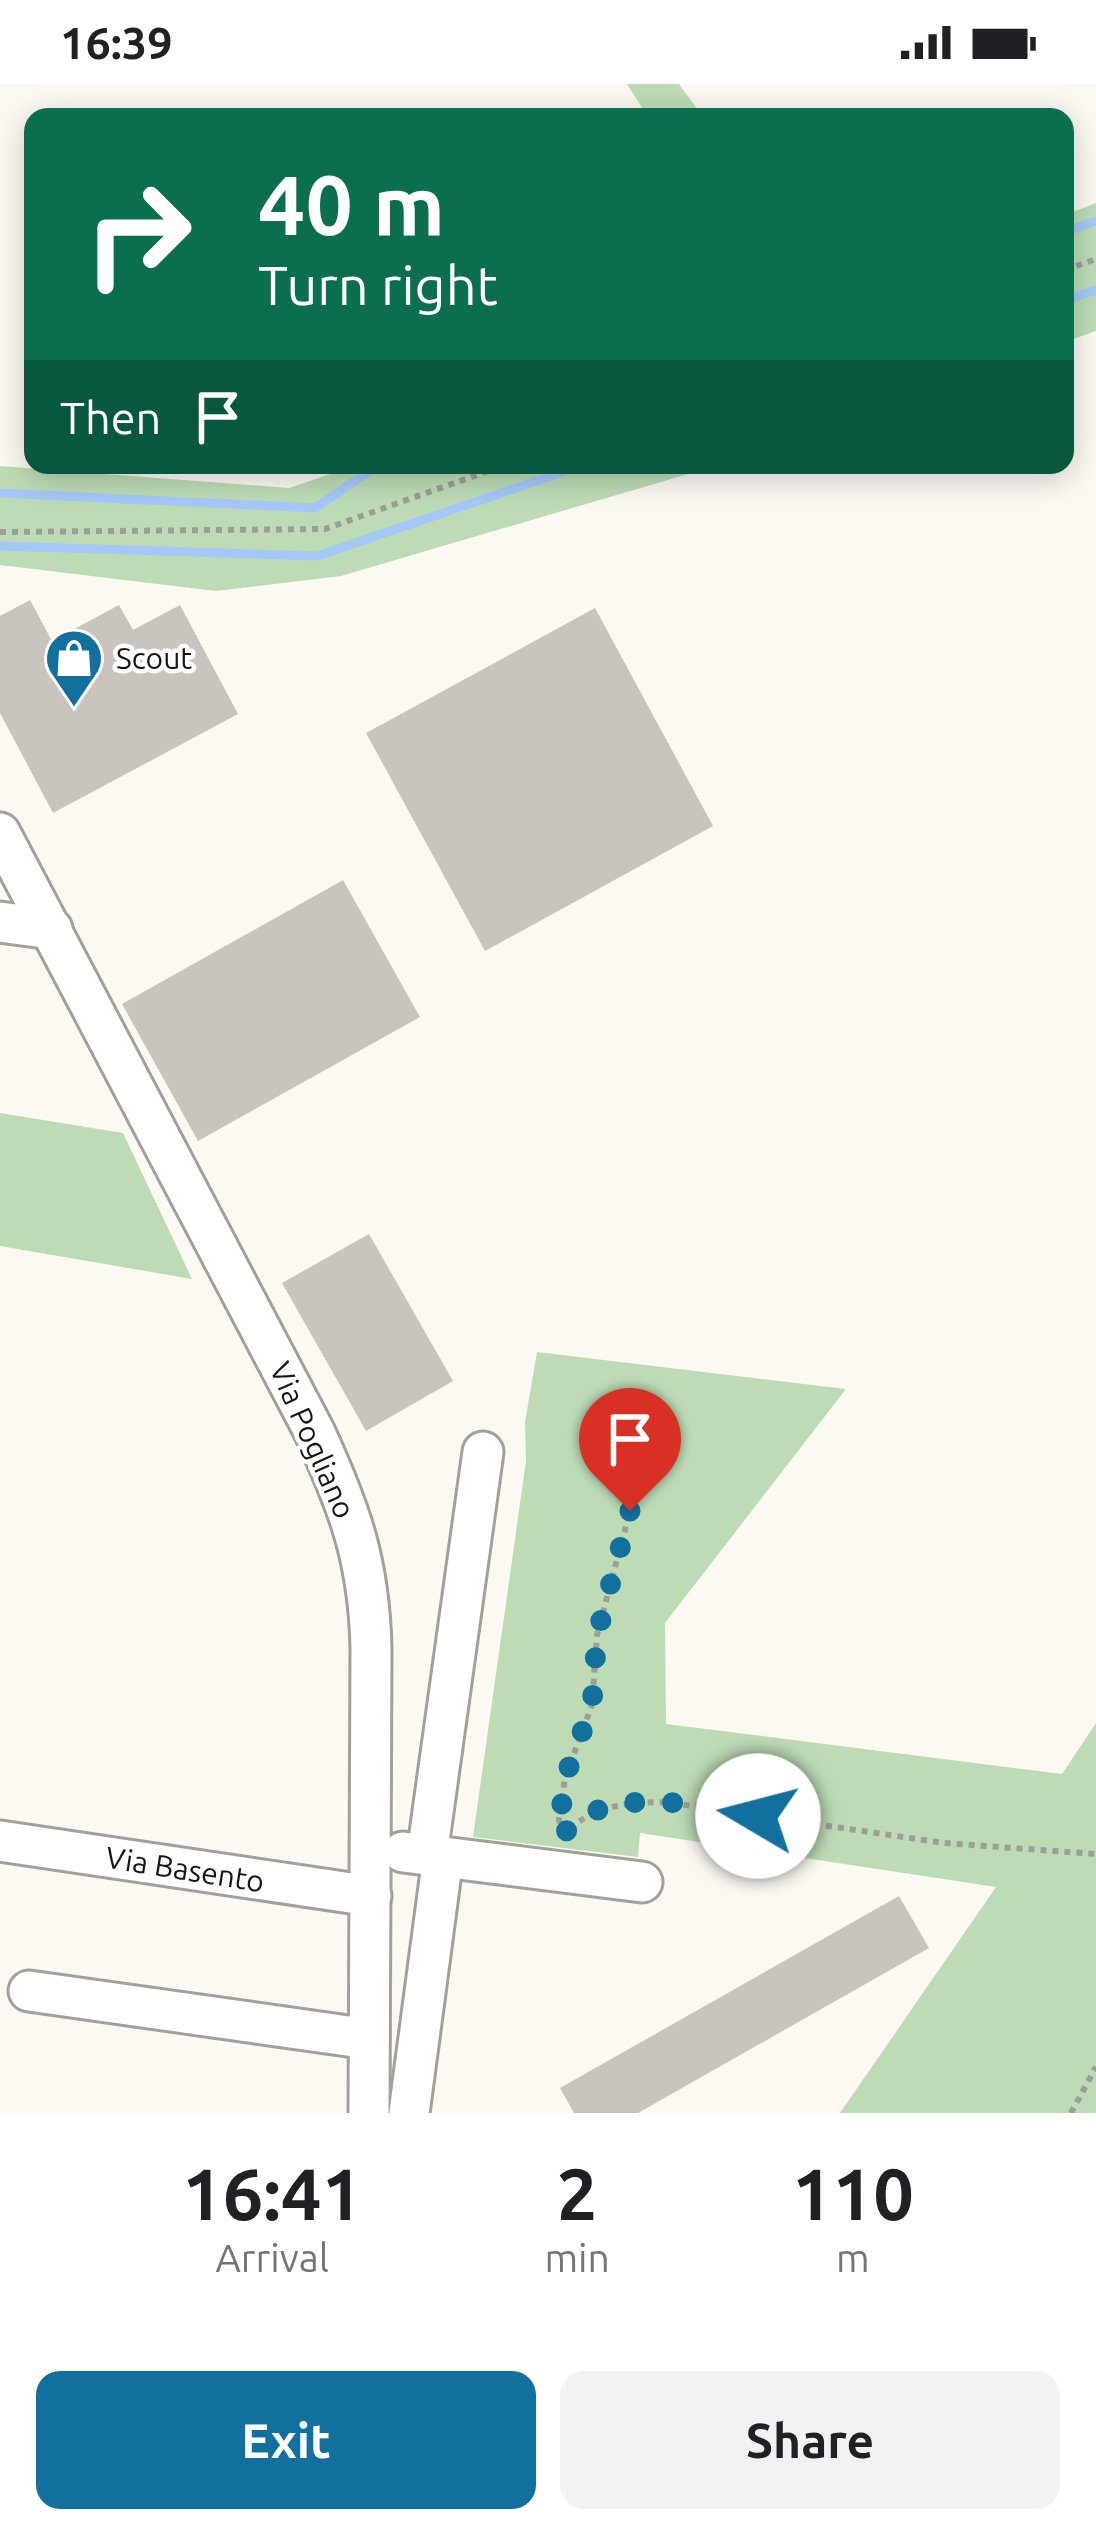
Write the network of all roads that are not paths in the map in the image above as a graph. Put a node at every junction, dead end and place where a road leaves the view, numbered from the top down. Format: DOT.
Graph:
graph roads {
  1 [pos="0,833"];
  2 [pos="0,922"];
  3 [pos="52,929"];
  4 [pos="483,1452"];
  5 [pos="0,1840"];
  6 [pos="370,1849"];
  7 [pos="435,1856"];
  8 [pos="642,1882"];
  9 [pos="371,1896"];
  10 [pos="28,1991"];
  11 [pos="369,2039"];
  12 [pos="369,2113"];
  13 [pos="409,2113"];
  1 -- 3 [label="street, Via Pogliano"];
  2 -- 3 [label="street"];
  3 -- 6 [label="street, Via Pogliano"];
  4 -- 7 [label="street"];
  5 -- 9 [label="street, Via Basento"];
  6 -- 7 [label="street"];
  6 -- 9 [label="street, Via Pogliano"];
  7 -- 8 [label="street"];
  7 -- 13 [label="street"];
  9 -- 11 [label="street, Via Pogliano"];
  10 -- 11 [label="street"];
  11 -- 12 [label="street, Via Pogliano"];
}
